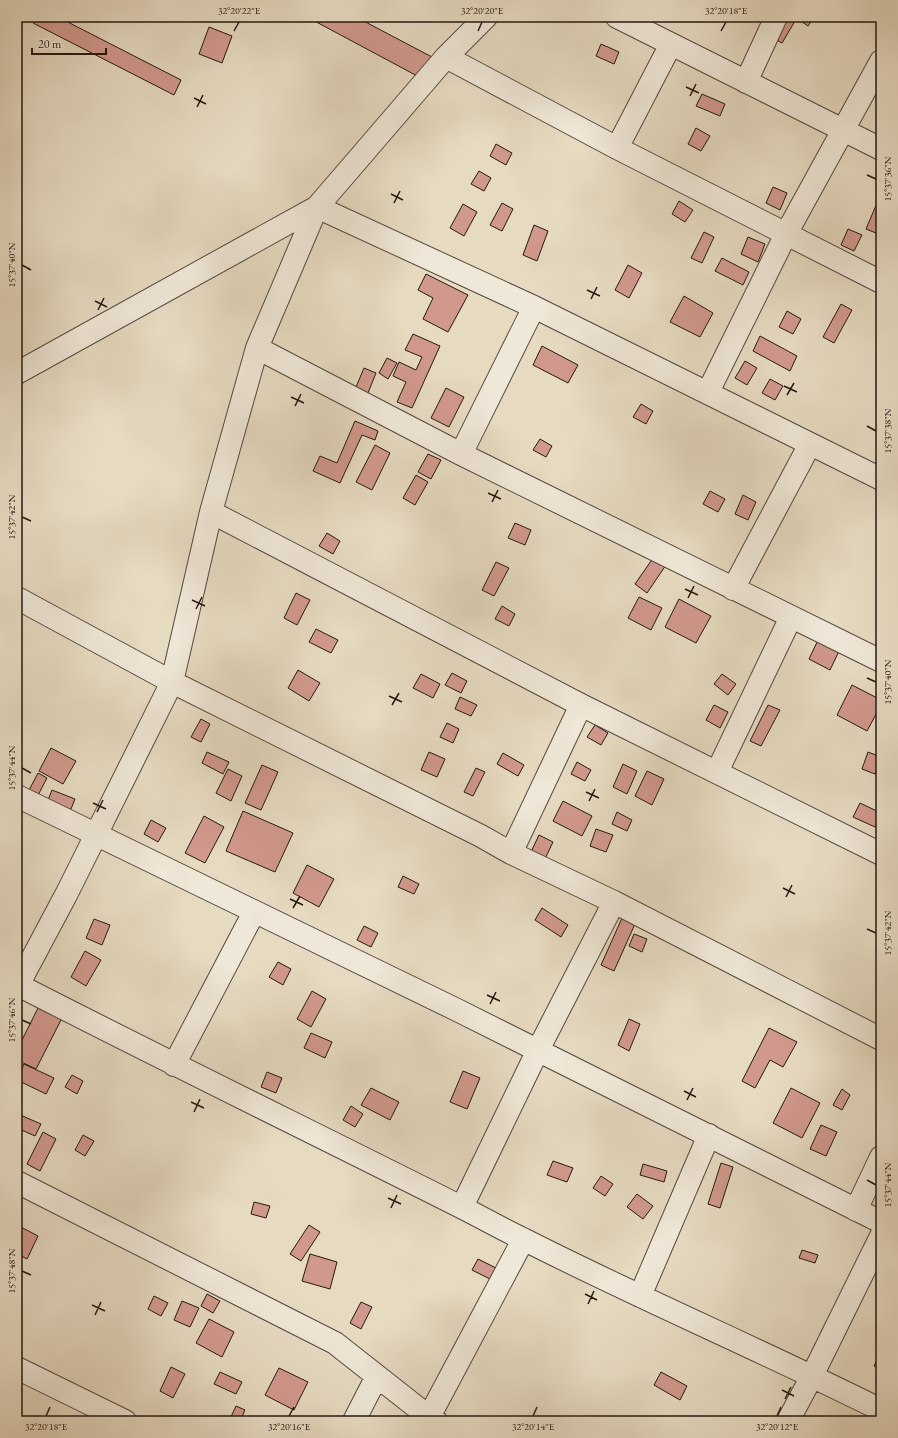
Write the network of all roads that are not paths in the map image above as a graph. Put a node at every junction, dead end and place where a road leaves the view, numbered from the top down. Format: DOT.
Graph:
graph roads {
  1 [pos="486,17"];
  2 [pos="617,17"];
  3 [pos="776,17"];
  4 [pos="670,44"];
  5 [pos="446,57"];
  6 [pos="881,61"];
  7 [pos="746,82"];
  8 [pos="844,131"];
  9 [pos="616,148"];
  10 [pos="881,149"];
  11 [pos="317,207"];
  12 [pos="786,234"];
  13 [pos="881,282"];
  14 [pos="534,306"];
  15 [pos="257,348"];
  16 [pos="17,372"];
  17 [pos="708,392"];
  18 [pos="810,444"];
  19 [pos="461,454"];
  20 [pos="881,479"];
  21 [pos="211,512"];
  22 [pos="733,588"];
  23 [pos="17,598"];
  24 [pos="791,617"];
  25 [pos="881,662"];
  26 [pos="172,682"];
  27 [pos="581,705"];
  28 [pos="717,772"];
  29 [pos="17,796"];
  30 [pos="96,834"];
  31 [pos="511,853"];
  32 [pos="881,854"];
  33 [pos="614,902"];
  34 [pos="254,912"];
  35 [pos="17,986"];
  36 [pos="881,1039"];
  37 [pos="538,1050"];
  38 [pos="174,1065"];
  39 [pos="709,1135"];
  40 [pos="881,1157"];
  41 [pos="17,1182"];
  42 [pos="462,1207"];
  43 [pos="856,1210"];
  44 [pos="881,1222"];
  45 [pos="881,1236"];
  46 [pos="523,1240"];
  47 [pos="640,1296"];
  48 [pos="17,1368"];
  49 [pos="377,1376"];
  50 [pos="812,1376"];
  51 [pos="881,1410"];
  52 [pos="433,1419"];
  53 [pos="125,1421"];
  54 [pos="354,1421"];
  55 [pos="788,1421"];
  1 -- 5 [label="street"];
  2 -- 4 [label="street"];
  3 -- 7 [label="street"];
  4 -- 7 [label="street"];
  4 -- 9 [label="street"];
  5 -- 9 [label="street"];
  5 -- 11 [label="street"];
  6 -- 8 [label="street"];
  7 -- 8 [label="street"];
  8 -- 10 [label="street"];
  8 -- 12 [label="street"];
  9 -- 12 [label="street"];
  11 -- 14 [label="street"];
  11 -- 15 [label="street"];
  11 -- 16 [label="street"];
  12 -- 13 [label="street"];
  12 -- 17 [label="street"];
  14 -- 17 [label="street"];
  14 -- 19 [label="street"];
  15 -- 19 [label="street"];
  15 -- 21 [label="street"];
  17 -- 18 [label="street"];
  18 -- 20 [label="street"];
  18 -- 22 [label="street"];
  19 -- 22 [label="street"];
  21 -- 26 [label="street"];
  21 -- 27 [label="street"];
  22 -- 24 [label="street"];
  23 -- 26 [label="street"];
  24 -- 25 [label="street"];
  24 -- 28 [label="street"];
  26 -- 30 [label="street"];
  26 -- 31 [label="street"];
  27 -- 28 [label="street"];
  27 -- 31 [label="street"];
  28 -- 32 [label="street"];
  29 -- 30 [label="street"];
  30 -- 34 [label="street"];
  30 -- 35 [label="street"];
  31 -- 33 [label="street"];
  33 -- 36 [label="street"];
  33 -- 37 [label="street"];
  34 -- 37 [label="street"];
  34 -- 38 [label="street"];
  35 -- 38 [label="street"];
  37 -- 39 [label="street"];
  37 -- 42 [label="street"];
  38 -- 42 [label="street"];
  39 -- 43 [label="street"];
  39 -- 47 [label="street"];
  40 -- 43 [label="street"];
  41 -- 49 [label="street"];
  42 -- 46 [label="street"];
  43 -- 44 [label="street"];
  45 -- 50 [label="street"];
  46 -- 47 [label="street"];
  46 -- 52 [label="street"];
  47 -- 50 [label="street"];
  48 -- 53 [label="street"];
  49 -- 52 [label="street"];
  49 -- 54 [label="street"];
  50 -- 51 [label="street"];
  50 -- 55 [label="street"];
}
